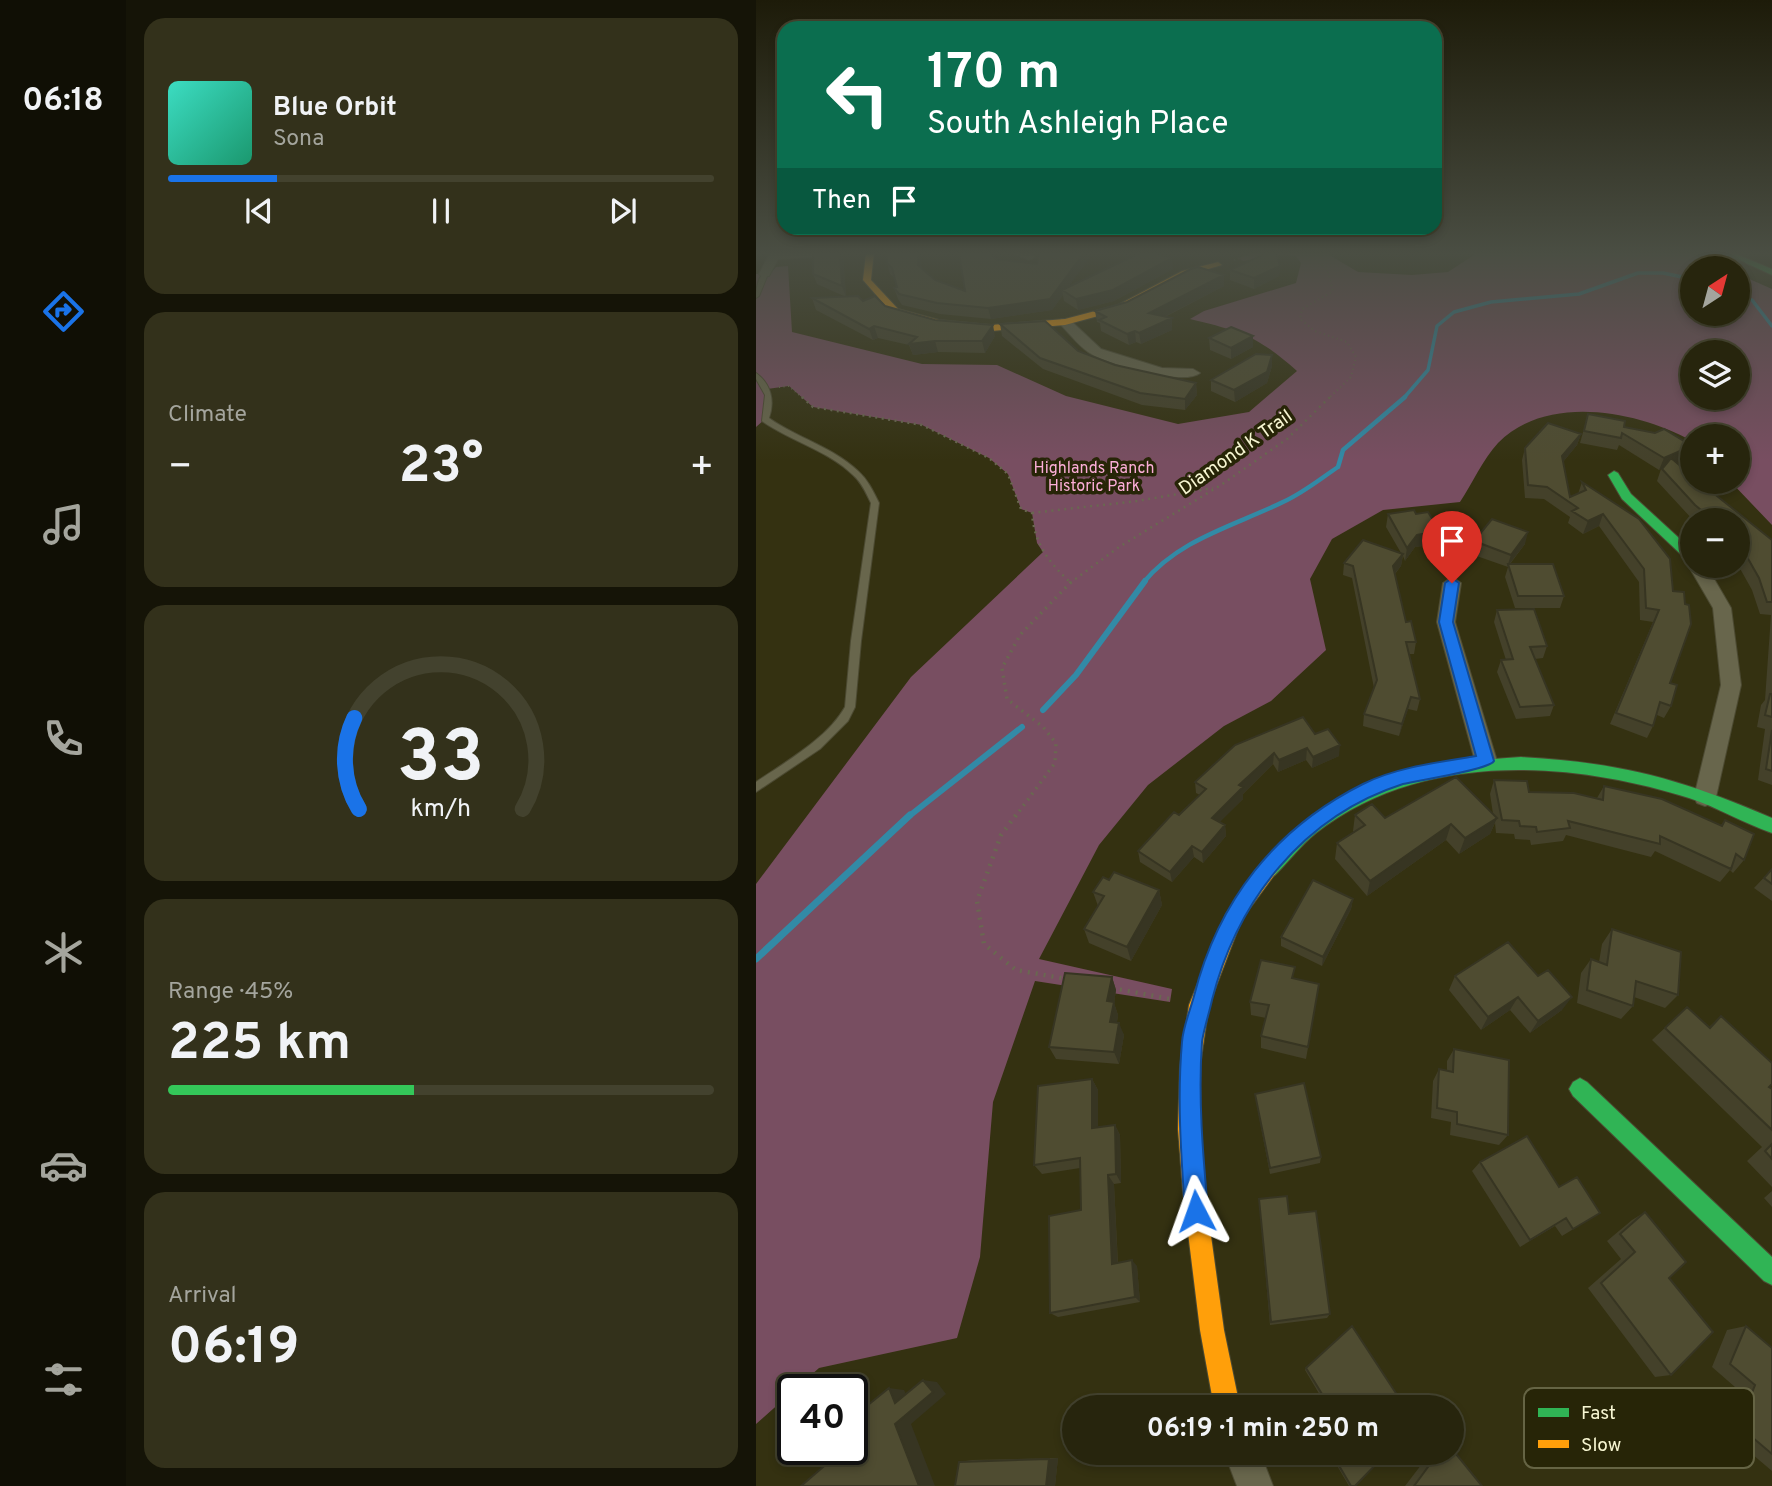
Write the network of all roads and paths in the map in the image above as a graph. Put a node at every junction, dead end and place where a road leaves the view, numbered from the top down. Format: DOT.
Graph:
graph roads {
  1 [pos="937,322"];
  2 [pos="1061,322"];
  3 [pos="1065,322"];
  4 [pos="1304,322"];
  5 [pos="1193,373"];
  6 [pos="756,374"];
  7 [pos="767,389"];
  8 [pos="765,419"];
  9 [pos="756,428"];
  10 [pos="1614,475"];
  11 [pos="1216,488"];
  12 [pos="1032,513"];
  13 [pos="1680,546"];
  14 [pos="1705,578"];
  15 [pos="1071,583"];
  16 [pos="1452,583"];
  17 [pos="1486,761"];
  18 [pos="756,788"];
  19 [pos="1705,797"];
  20 [pos="1772,826"];
  21 [pos="1069,980"];
  22 [pos="1108,987"];
  23 [pos="1199,1005"];
  24 [pos="1580,1089"];
  25 [pos="1772,1273"];
  26 [pos="1224,1395"];
  27 [pos="1247,1465"];
  28 [pos="1255,1486"];
  1 -- 2 [label="street"];
  3 -- 5 [label="street"];
  4 -- 11 [label="path, Diamond K Trail"];
  6 -- 7 [label="lane"];
  7 -- 8 [label="lane"];
  7 -- 12 [label="path"];
  8 -- 9 [label="lane"];
  8 -- 18 [label="lane"];
  10 -- 13 [label="street"];
  11 -- 12 [label="path"];
  11 -- 15 [label="path, Diamond K Trail"];
  12 -- 15 [label="path"];
  14 -- 19 [label="street"];
  15 -- 21 [label="path, Diamond K Trail"];
  16 -- 17 [label="street"];
  17 -- 19 [label="street"];
  17 -- 23 [label="street"];
  19 -- 20 [label="street"];
  22 -- 23 [label="path"];
  23 -- 26 [label="street"];
  24 -- 25 [label="street"];
  27 -- 28 [label="street"];
}
